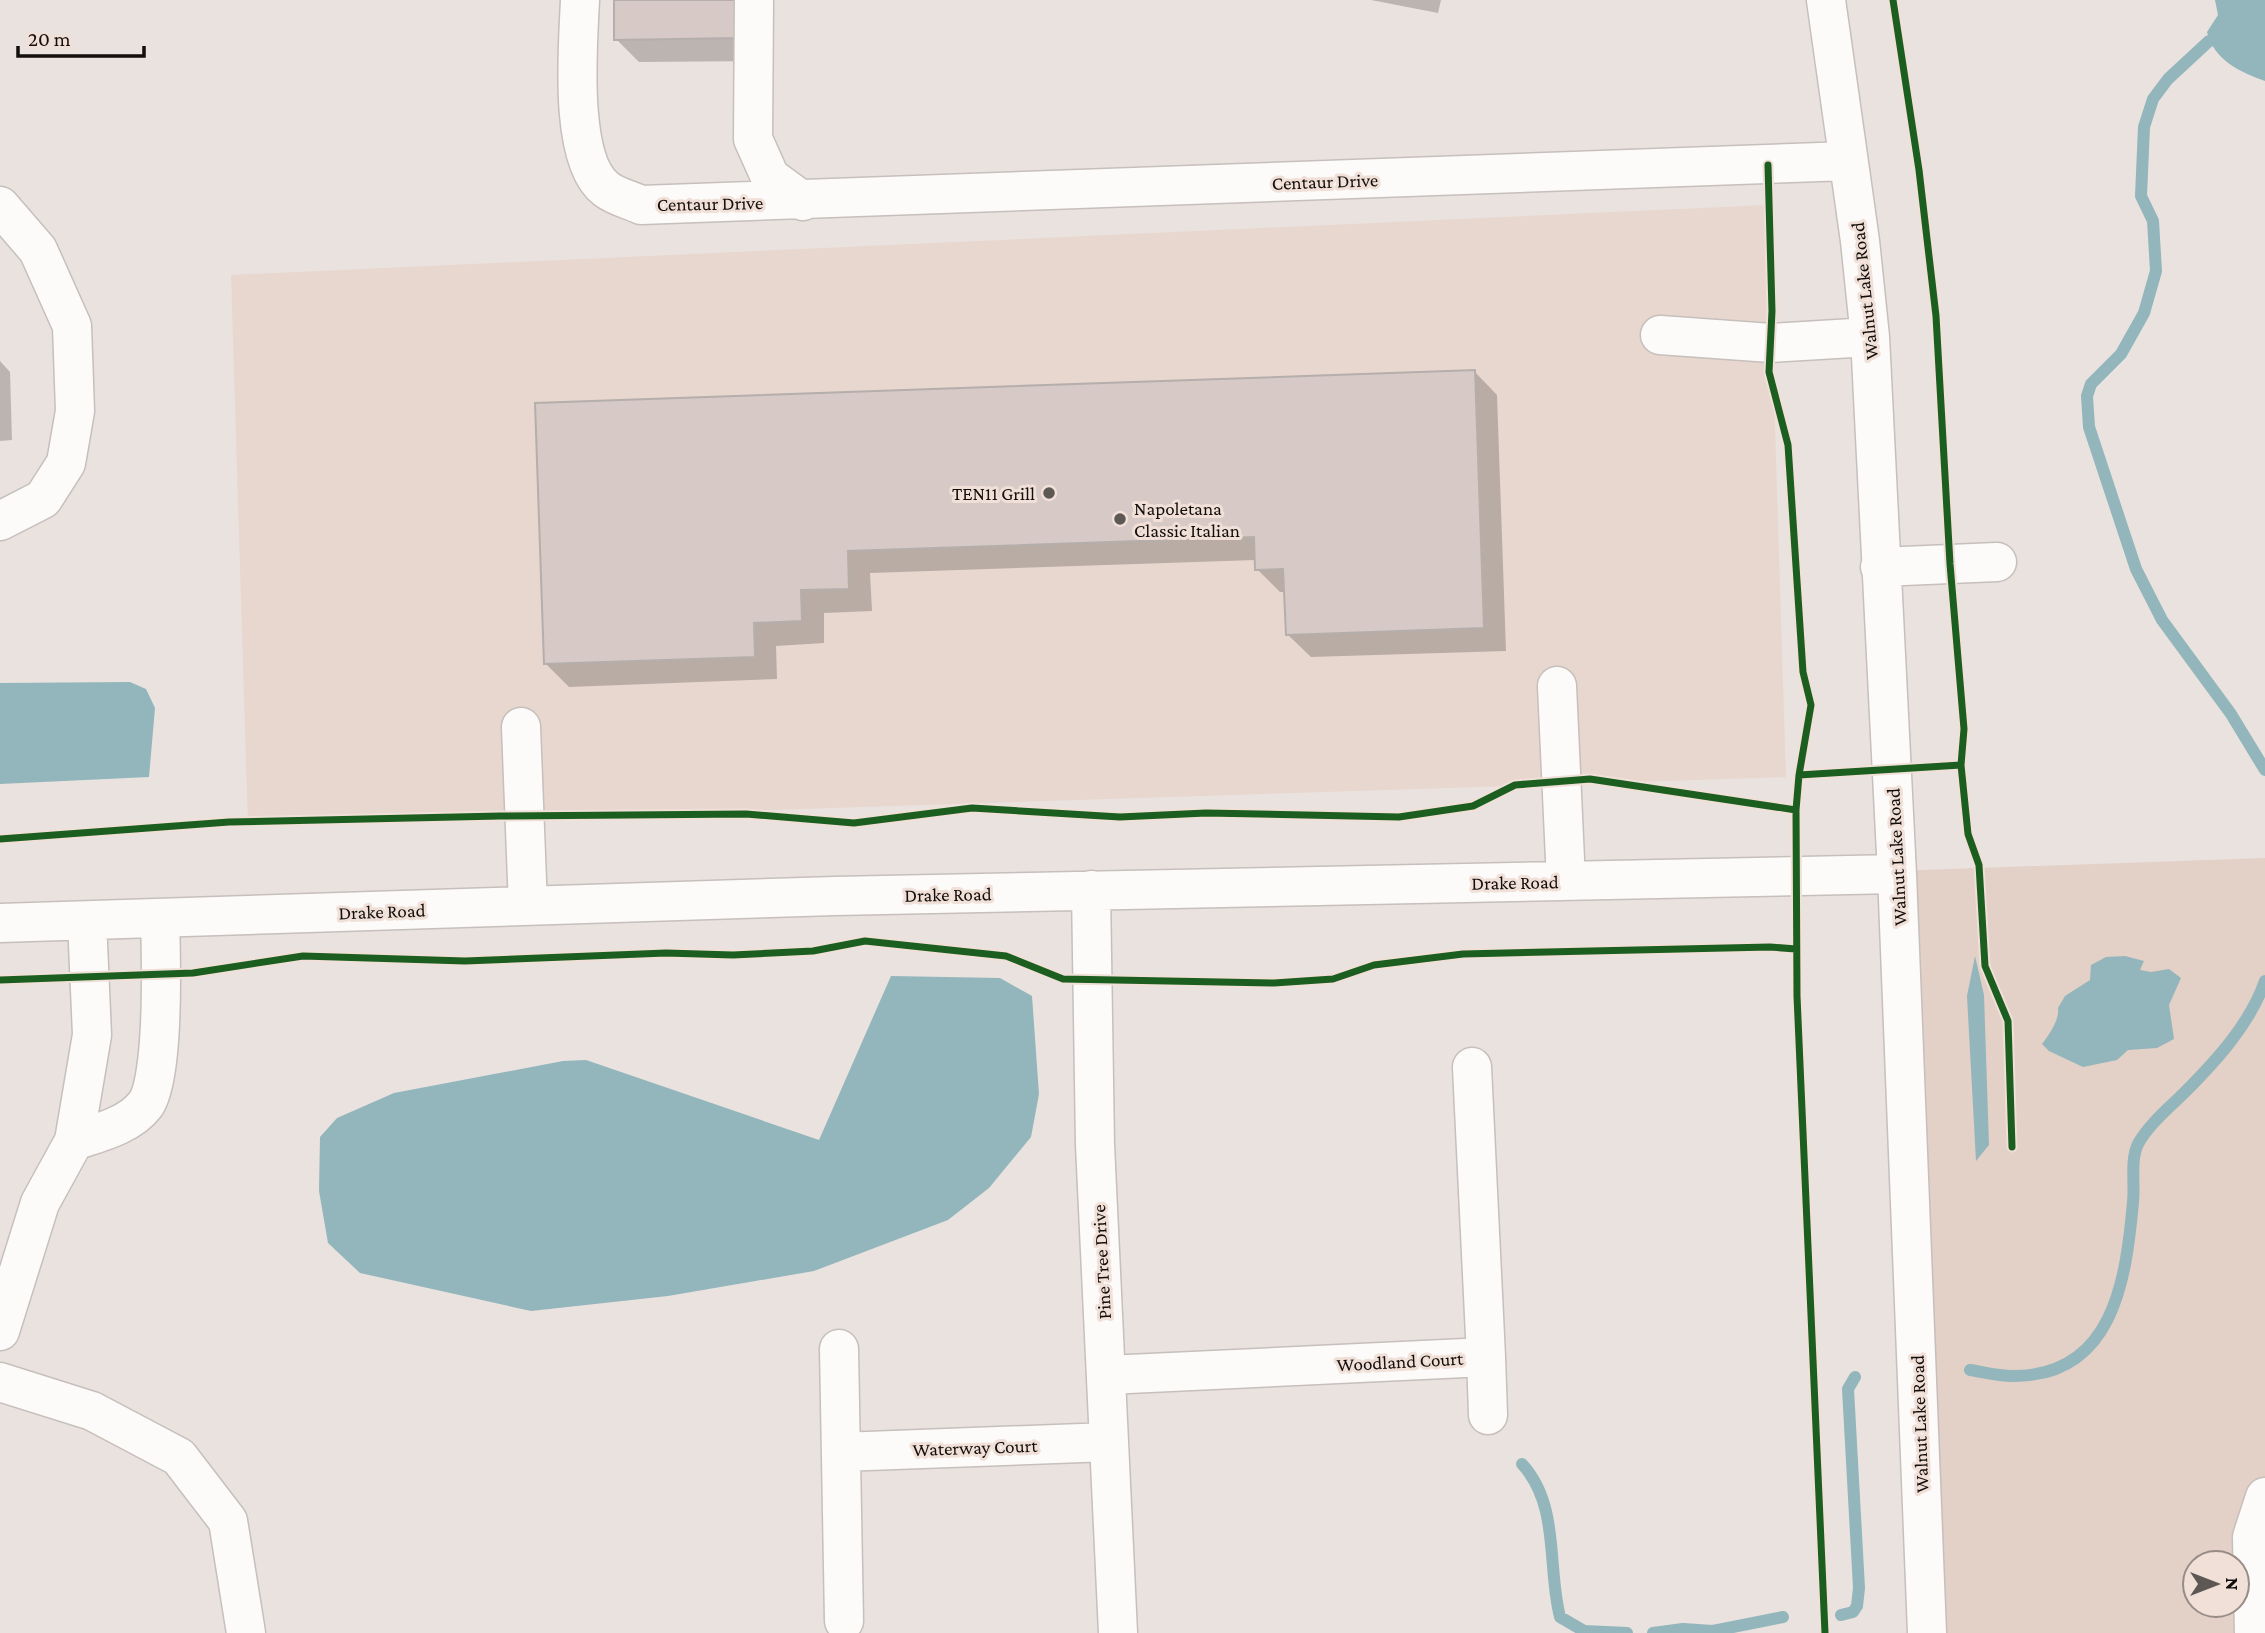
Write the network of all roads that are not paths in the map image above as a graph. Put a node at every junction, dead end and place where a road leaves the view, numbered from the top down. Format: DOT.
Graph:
graph roads {
  1 [pos="580,0"];
  2 [pos="754,0"];
  3 [pos="1826,0"];
  4 [pos="1848,161"];
  5 [pos="803,201"];
  6 [pos="0,206"];
  7 [pos="1660,335"];
  8 [pos="1870,337"];
  9 [pos="0,521"];
  10 [pos="1997,562"];
  11 [pos="1880,567"];
  12 [pos="1557,687"];
  13 [pos="521,727"];
  14 [pos="1897,874"];
  15 [pos="1566,881"];
  16 [pos="1091,890"];
  17 [pos="528,906"];
  18 [pos="160,918"];
  19 [pos="87,921"];
  20 [pos="0,923"];
  21 [pos="1472,1067"];
  22 [pos="74,1141"];
  23 [pos="0,1331"];
  24 [pos="839,1349"];
  25 [pos="1486,1357"];
  26 [pos="1107,1375"];
  27 [pos="0,1382"];
  28 [pos="1488,1415"];
  29 [pos="1108,1441"];
  30 [pos="841,1452"];
  31 [pos="2265,1497"];
  32 [pos="845,1621"];
  33 [pos="246,1633"];
  34 [pos="1118,1633"];
  35 [pos="1927,1633"];
  36 [pos="2254,1633"];
  1 -- 5 [label="street, Centaur Drive"];
  2 -- 5 [label="street, Centaur Drive"];
  3 -- 4 [label="street, Walnut Lake Road"];
  4 -- 5 [label="street, Centaur Drive"];
  4 -- 8 [label="street, Walnut Lake Road"];
  6 -- 9 [label="street"];
  7 -- 8 [label="street"];
  8 -- 11 [label="street, Walnut Lake Road"];
  10 -- 11 [label="street"];
  11 -- 14 [label="street, Walnut Lake Road"];
  12 -- 15 [label="street"];
  13 -- 17 [label="street"];
  14 -- 15 [label="street, Drake Road"];
  14 -- 35 [label="street, Walnut Lake Road"];
  15 -- 16 [label="street, Drake Road"];
  16 -- 17 [label="street, Drake Road"];
  16 -- 26 [label="street, Pine Tree Drive"];
  17 -- 18 [label="street, Drake Road"];
  18 -- 19 [label="street, Drake Road"];
  18 -- 22 [label="street"];
  19 -- 20 [label="street, Drake Road"];
  19 -- 22 [label="street"];
  21 -- 25 [label="street, Woodland Court"];
  22 -- 23 [label="street"];
  24 -- 30 [label="street"];
  25 -- 26 [label="street, Woodland Court"];
  25 -- 28 [label="street"];
  26 -- 29 [label="street, Pine Tree Drive"];
  27 -- 33 [label="street"];
  29 -- 30 [label="street, Waterway Court"];
  29 -- 34 [label="street, Pine Tree Drive"];
  30 -- 32 [label="street"];
  31 -- 36 [label="street"];
}
